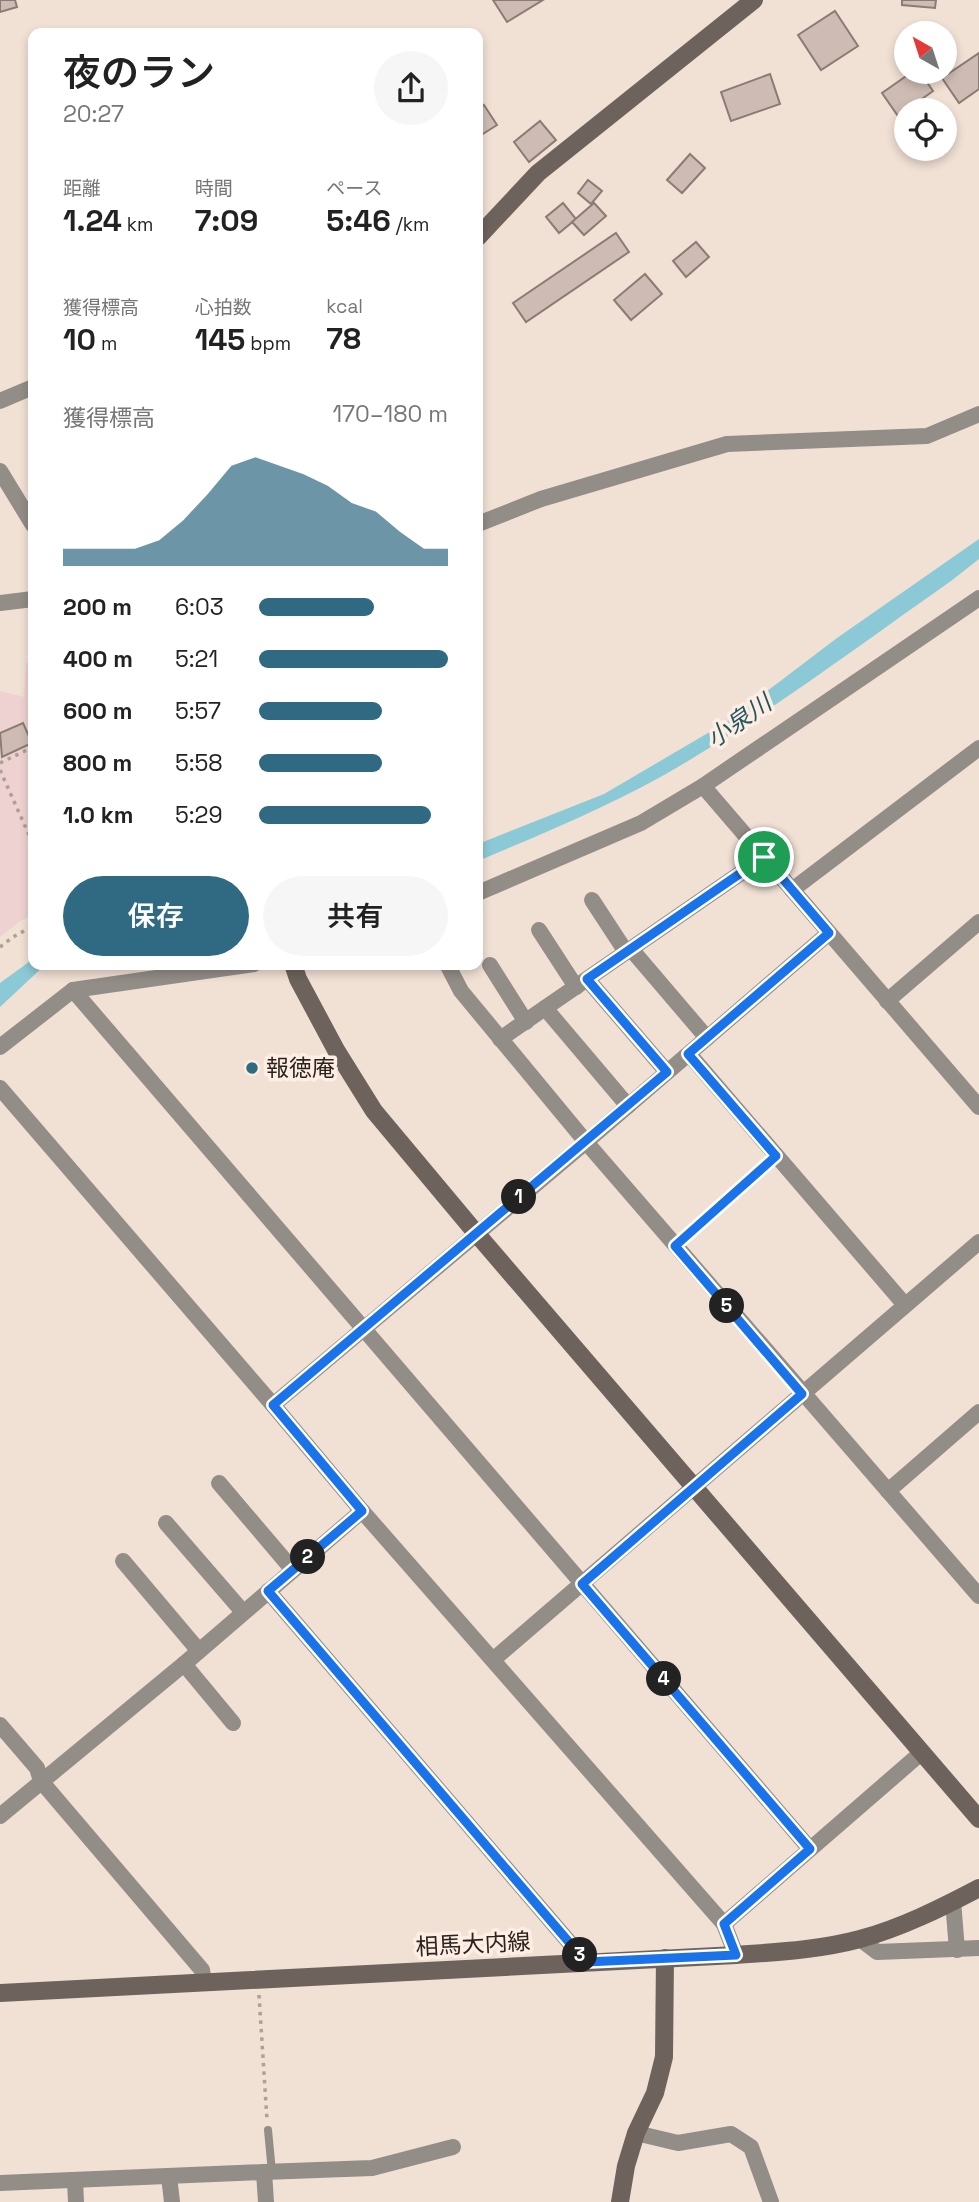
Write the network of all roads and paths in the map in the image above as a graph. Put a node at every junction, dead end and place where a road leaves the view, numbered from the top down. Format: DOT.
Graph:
graph roads {
  1 [pos="754,0"];
  2 [pos="483,232"];
  3 [pos="28,389"];
  4 [pos="0,401"];
  5 [pos="979,414"];
  6 [pos="0,471"];
  7 [pos="28,517"];
  8 [pos="483,522"];
  9 [pos="979,598"];
  10 [pos="28,600"];
  11 [pos="0,603"];
  12 [pos="979,748"];
  13 [pos="28,749"];
  14 [pos="0,763"];
  15 [pos="0,770"];
  16 [pos="703,786"];
  17 [pos="28,833"];
  18 [pos="764,857"];
  19 [pos="792,890"];
  20 [pos="483,891"];
  21 [pos="592,900"];
  22 [pos="979,922"];
  23 [pos="28,929"];
  24 [pos="539,930"];
  25 [pos="829,933"];
  26 [pos="0,947"];
  27 [pos="629,951"];
  28 [pos="490,965"];
  29 [pos="212,970"];
  30 [pos="295,970"];
  31 [pos="450,970"];
  32 [pos="582,983"];
  33 [pos="73,990"];
  34 [pos="887,1001"];
  35 [pos="545,1008"];
  36 [pos="526,1022"];
  37 [pos="707,1038"];
  38 [pos="500,1039"];
  39 [pos="0,1047"];
  40 [pos="688,1054"];
  41 [pos="667,1072"];
  42 [pos="979,1080"];
  43 [pos="0,1088"];
  44 [pos="966,1091"];
  45 [pos="628,1106"];
  46 [pos="979,1107"];
  47 [pos="586,1142"];
  48 [pos="776,1156"];
  49 [pos="476,1233"];
  50 [pos="979,1242"];
  51 [pos="675,1246"];
  52 [pos="905,1306"];
  53 [pos="361,1328"];
  54 [pos="802,1394"];
  55 [pos="273,1405"];
  56 [pos="979,1412"];
  57 [pos="219,1483"];
  58 [pos="695,1487"];
  59 [pos="888,1491"];
  60 [pos="362,1511"];
  61 [pos="166,1523"];
  62 [pos="123,1561"];
  63 [pos="293,1570"];
  64 [pos="582,1584"];
  65 [pos="976,1588"];
  66 [pos="268,1591"];
  67 [pos="243,1612"];
  68 [pos="199,1651"];
  69 [pos="494,1659"];
  70 [pos="184,1664"];
  71 [pos="233,1723"];
  72 [pos="1,1728"];
  73 [pos="921,1753"];
  74 [pos="41,1781"];
  75 [pos="0,1816"];
  76 [pos="979,1819"];
  77 [pos="810,1849"];
  78 [pos="979,1888"];
  79 [pos="953,1901"];
  80 [pos="724,1924"];
  81 [pos="860,1939"];
  82 [pos="979,1948"];
  83 [pos="957,1950"];
  84 [pos="736,1955"];
  85 [pos="665,1958"];
  86 [pos="586,1962"];
  87 [pos="258,1979"];
  88 [pos="204,1982"];
  89 [pos="0,1993"];
  90 [pos="268,2130"];
  91 [pos="636,2133"];
  92 [pos="453,2147"];
  93 [pos="268,2172"];
  94 [pos="169,2176"];
  95 [pos="75,2180"];
  96 [pos="0,2183"];
  97 [pos="76,2202"];
  98 [pos="172,2202"];
  99 [pos="266,2202"];
  100 [pos="620,2202"];
  101 [pos="771,2202"];
  1 -- 2 [label="street"];
  3 -- 4 [label="street"];
  5 -- 8 [label="street"];
  6 -- 7 [label="street"];
  9 -- 16 [label="street"];
  10 -- 11 [label="street"];
  12 -- 19 [label="street"];
  13 -- 14 [label="path"];
  15 -- 17 [label="path"];
  16 -- 18 [label="street"];
  16 -- 20 [label="street"];
  18 -- 19 [label="street"];
  18 -- 27 [label="street"];
  19 -- 25 [label="street"];
  21 -- 27 [label="street"];
  22 -- 34 [label="street"];
  23 -- 26 [label="path"];
  24 -- 32 [label="street"];
  25 -- 34 [label="street"];
  25 -- 37 [label="street"];
  27 -- 32 [label="street"];
  27 -- 37 [label="street"];
  28 -- 36 [label="street"];
  29 -- 33 [label="street"];
  30 -- 49 [label="street"];
  31 -- 38 [label="street"];
  32 -- 35 [label="street"];
  32 -- 41 [label="street"];
  33 -- 39 [label="street"];
  33 -- 53 [label="street"];
  34 -- 44 [label="street"];
  35 -- 36 [label="street"];
  35 -- 45 [label="street"];
  36 -- 38 [label="street"];
  37 -- 40 [label="street"];
  38 -- 47 [label="street"];
  40 -- 41 [label="street"];
  40 -- 48 [label="street"];
  41 -- 45 [label="street"];
  42 -- 44 [label="street"];
  43 -- 55 [label="street"];
  44 -- 46 [label="street"];
  45 -- 47 [label="street"];
  47 -- 49 [label="street"];
  47 -- 51 [label="street"];
  48 -- 51 [label="lane"];
  48 -- 52 [label="street"];
  49 -- 53 [label="street"];
  49 -- 58 [label="street"];
  50 -- 52 [label="street"];
  51 -- 54 [label="street"];
  52 -- 54 [label="street"];
  53 -- 55 [label="street"];
  53 -- 64 [label="street"];
  54 -- 58 [label="street"];
  54 -- 59 [label="street"];
  55 -- 60 [label="street"];
  56 -- 59 [label="street"];
  57 -- 63 [label="street"];
  58 -- 64 [label="street"];
  58 -- 73 [label="street"];
  59 -- 65 [label="street"];
  60 -- 63 [label="street"];
  60 -- 69 [label="street"];
  61 -- 67 [label="street"];
  62 -- 68 [label="street"];
  63 -- 66 [label="street"];
  64 -- 69 [label="street"];
  64 -- 77 [label="street"];
  66 -- 67 [label="street"];
  66 -- 86 [label="street"];
  67 -- 68 [label="street"];
  68 -- 70 [label="street"];
  69 -- 80 [label="street"];
  70 -- 71 [label="street"];
  70 -- 74 [label="street"];
  72 -- 74 [label="street"];
  73 -- 76 [label="street"];
  73 -- 77 [label="street"];
  74 -- 75 [label="street"];
  74 -- 88 [label="street"];
  77 -- 80 [label="street"];
  78 -- 79 [label="street, 相馬大内線"];
  79 -- 81 [label="street, 相馬大内線"];
  79 -- 83 [label="street"];
  80 -- 84 [label="street"];
  81 -- 83 [label="street"];
  81 -- 84 [label="street, 相馬大内線"];
  82 -- 83 [label="street"];
  84 -- 85 [label="street, 相馬大内線"];
  85 -- 86 [label="street, 相馬大内線"];
  85 -- 91 [label="street"];
  86 -- 87 [label="street, 相馬大内線"];
  87 -- 88 [label="street, 相馬大内線"];
  87 -- 90 [label="path"];
  88 -- 89 [label="street, 相馬大内線"];
  90 -- 93 [label="lane"];
  91 -- 100 [label="street"];
  91 -- 101 [label="street"];
  92 -- 93 [label="street"];
  93 -- 94 [label="street"];
  93 -- 99 [label="street"];
  94 -- 95 [label="street"];
  94 -- 98 [label="street"];
  95 -- 96 [label="street"];
  95 -- 97 [label="street"];
}
